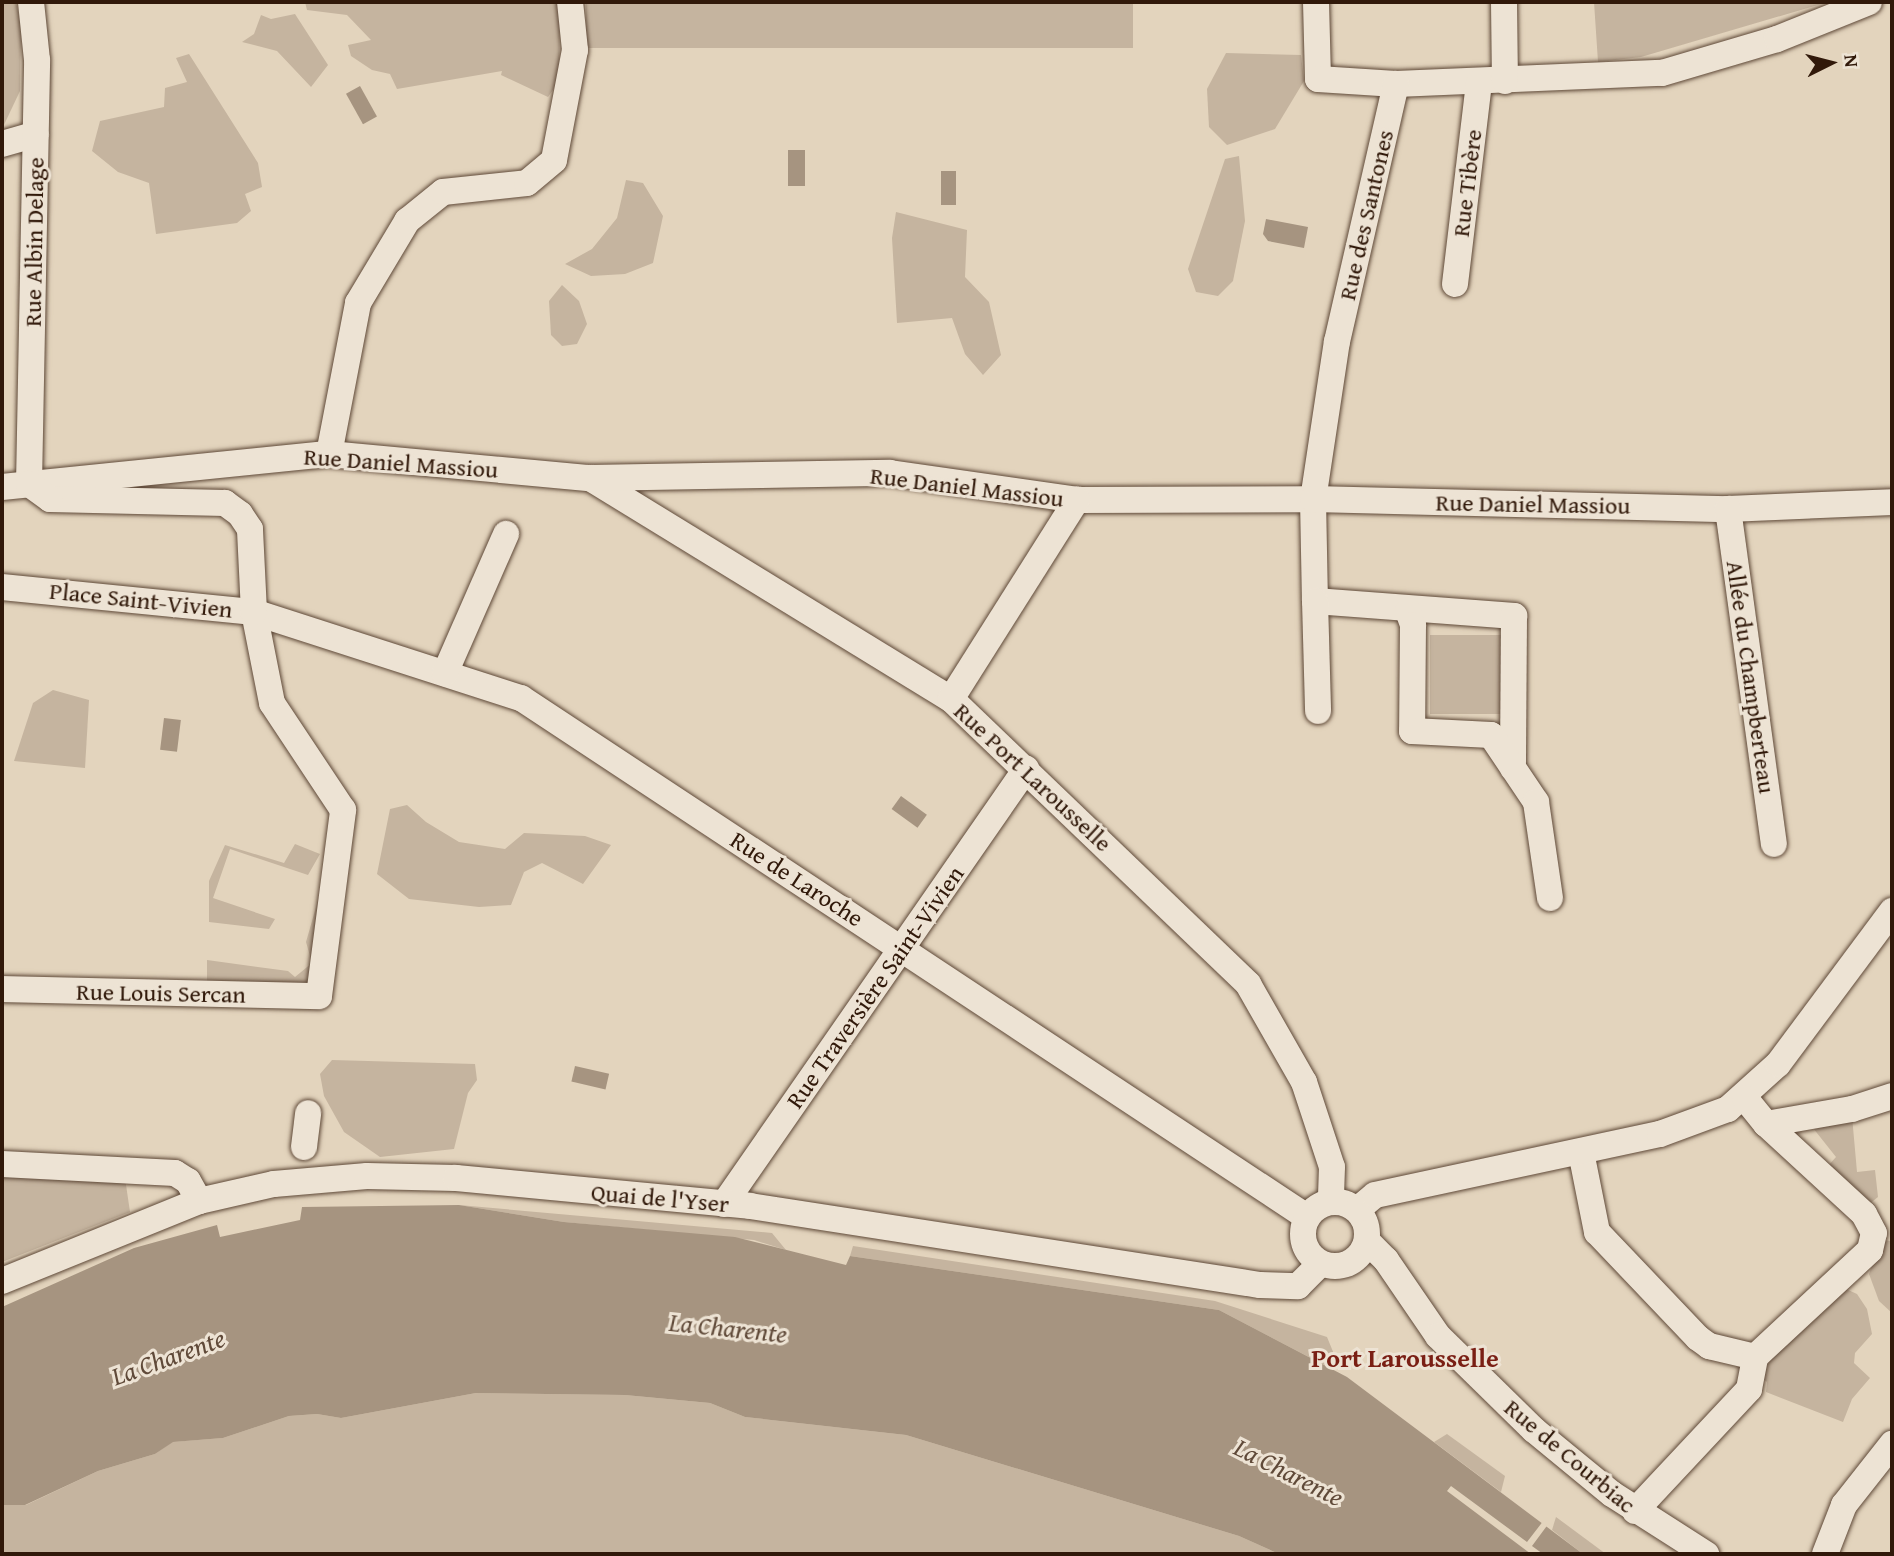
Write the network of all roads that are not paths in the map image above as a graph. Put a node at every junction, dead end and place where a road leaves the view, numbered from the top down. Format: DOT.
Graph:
graph roads {
  1 [pos="31,2"];
  2 [pos="570,2"];
  3 [pos="1316,2"];
  4 [pos="1504,2"];
  5 [pos="1869,2"];
  6 [pos="1492,81"];
  7 [pos="1396,84"];
  8 [pos="36,134"];
  9 [pos="2,144"];
  10 [pos="1455,284"];
  11 [pos="329,454"];
  12 [pos="590,478"];
  13 [pos="29,484"];
  14 [pos="2,487"];
  15 [pos="1313,499"];
  16 [pos="1077,500"];
  17 [pos="1892,502"];
  18 [pos="1728,509"];
  19 [pos="506,534"];
  20 [pos="2,587"];
  21 [pos="1315,601"];
  22 [pos="1408,611"];
  23 [pos="254,612"];
  24 [pos="445,673"];
  25 [pos="951,699"];
  26 [pos="1318,711"];
  27 [pos="1513,768"];
  28 [pos="1026,769"];
  29 [pos="1774,844"];
  30 [pos="1550,898"];
  31 [pos="1892,911"];
  32 [pos="902,948"];
  33 [pos="2,989"];
  34 [pos="1892,1096"];
  35 [pos="1745,1098"];
  36 [pos="308,1113"];
  37 [pos="1766,1124"];
  38 [pos="1581,1152"];
  39 [pos="303,1161"];
  40 [pos="2,1164"];
  41 [pos="199,1201"];
  42 [pos="1331,1202"];
  43 [pos="724,1204"];
  44 [pos="1357,1210"];
  45 [pos="1307,1217"];
  46 [pos="1367,1241"];
  47 [pos="1350,1263"];
  48 [pos="1321,1264"];
  49 [pos="1394,1278"];
  50 [pos="2,1282"];
  51 [pos="1755,1357"];
  52 [pos="1892,1444"];
  53 [pos="1635,1511"];
  54 [pos="1706,1554"];
  55 [pos="1825,1554"];
  1 -- 8 [label="street, Rue Albin Delage"];
  2 -- 11 [label="street"];
  3 -- 7 [label="street"];
  4 -- 6 [label="street, Rue Tibère"];
  5 -- 6 [label="street"];
  6 -- 7 [label="street"];
  6 -- 10 [label="street, Rue Tibère"];
  7 -- 15 [label="street, Rue des Santones"];
  8 -- 9 [label="street"];
  8 -- 13 [label="street, Rue Albin Delage"];
  11 -- 12 [label="street, Rue Daniel Massiou"];
  11 -- 13 [label="street, Rue Daniel Massiou"];
  12 -- 16 [label="street, Rue Daniel Massiou"];
  12 -- 25 [label="street, Rue Port Larousselle"];
  13 -- 14 [label="street, Rue Daniel Massiou"];
  13 -- 23 [label="street, Place Saint-Vivien"];
  15 -- 16 [label="street, Rue Daniel Massiou"];
  15 -- 18 [label="street, Rue Daniel Massiou"];
  15 -- 21 [label="street, Rue des Santones"];
  16 -- 25 [label="street"];
  17 -- 18 [label="street, Rue Daniel Massiou"];
  18 -- 29 [label="street, Allée du Champberteau"];
  19 -- 24 [label="street"];
  20 -- 23 [label="street, Place Saint-Vivien"];
  21 -- 22 [label="street"];
  21 -- 26 [label="street, Rue des Santones"];
  22 -- 27 [label="street"];
  22 -- 27 [label="street"];
  23 -- 24 [label="street, Rue de Laroche"];
  23 -- 33 [label="street, Rue Louis Sercan"];
  24 -- 32 [label="street, Rue de Laroche"];
  25 -- 28 [label="street, Rue Port Larousselle"];
  27 -- 30 [label="street"];
  28 -- 32 [label="street, Rue Traversière Saint-Vivien"];
  28 -- 42 [label="street, Rue Port Larousselle"];
  31 -- 35 [label="street"];
  32 -- 43 [label="street, Rue Traversière Saint-Vivien"];
  32 -- 45 [label="street, Rue de Laroche"];
  34 -- 37 [label="street"];
  35 -- 37 [label="street"];
  35 -- 38 [label="street"];
  36 -- 39 [label="street"];
  37 -- 51 [label="street"];
  38 -- 44 [label="street"];
  38 -- 51 [label="street"];
  39 -- 41 [label="street, Quai de l'Yser"];
  39 -- 43 [label="street, Quai de l'Yser"];
  40 -- 41 [label="street"];
  41 -- 50 [label="street, Quai de l'Yser"];
  42 -- 44 [label="street"];
  42 -- 45 [label="street"];
  43 -- 48 [label="street, Quai de l'Yser"];
  44 -- 46 [label="street"];
  45 -- 48 [label="street"];
  46 -- 47 [label="street"];
  46 -- 49 [label="street, Rue de Courbiac"];
  47 -- 48 [label="street"];
  47 -- 49 [label="street"];
  49 -- 53 [label="street, Rue de Courbiac"];
  51 -- 53 [label="street"];
  52 -- 55 [label="street"];
  53 -- 54 [label="street, Rue de Courbiac"];
}
